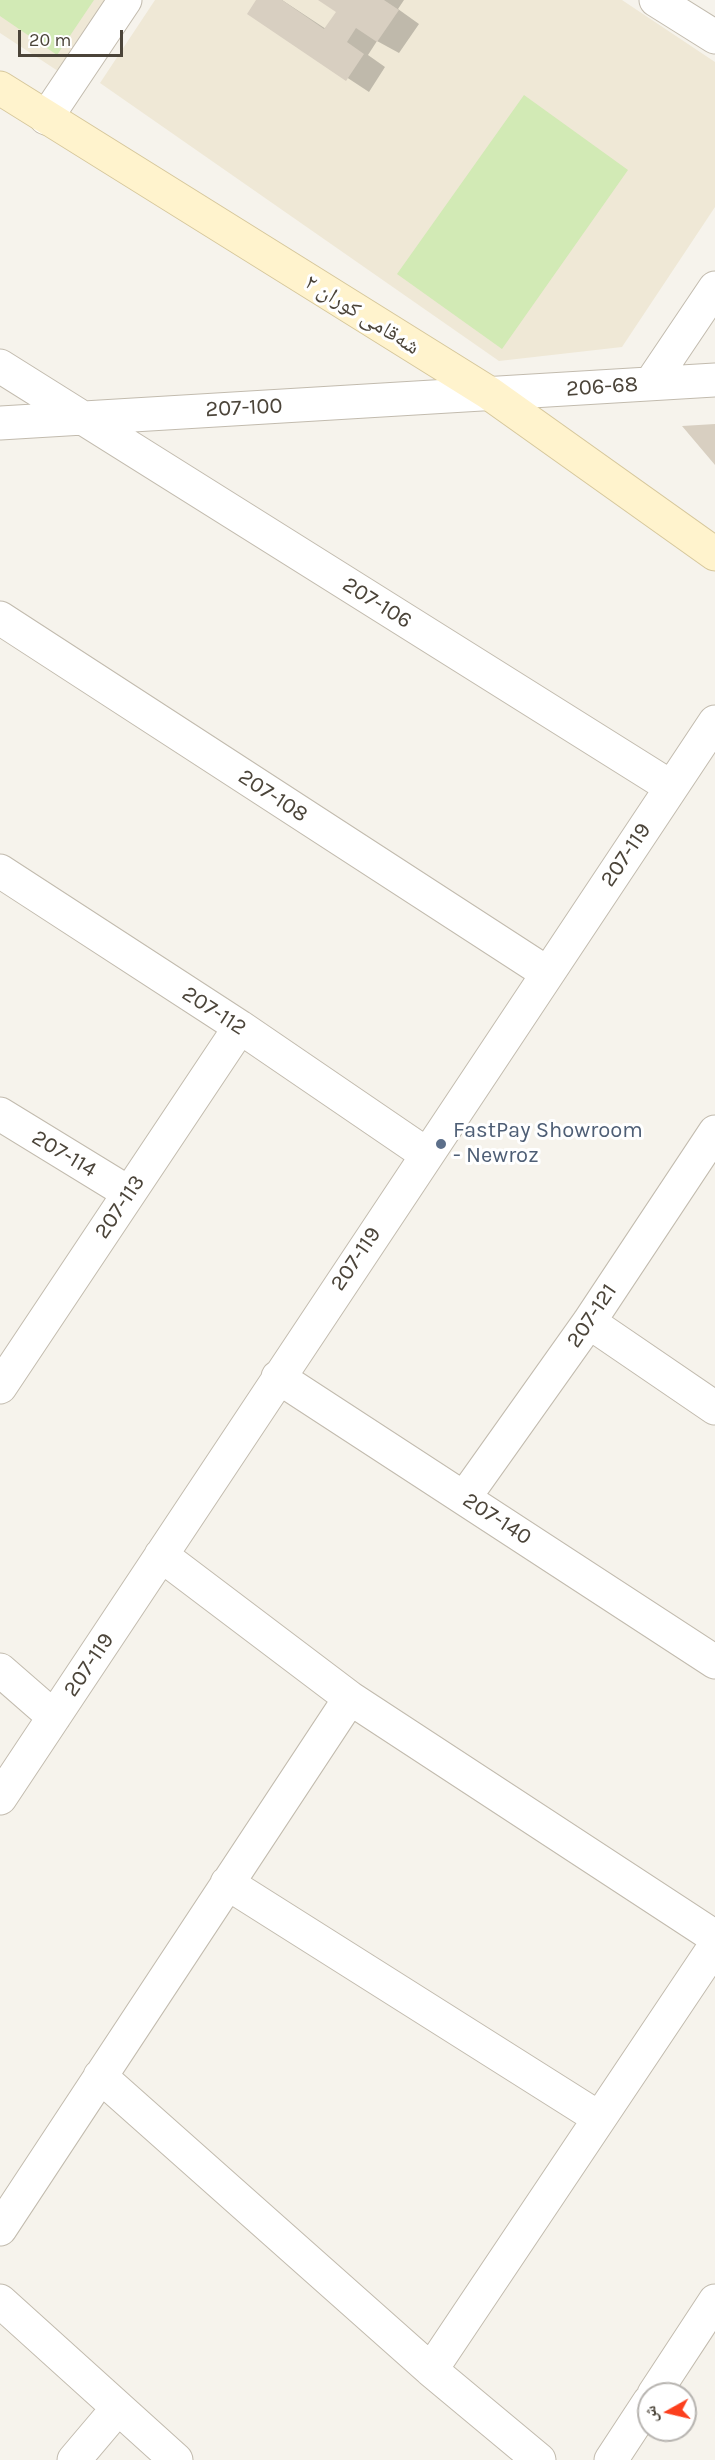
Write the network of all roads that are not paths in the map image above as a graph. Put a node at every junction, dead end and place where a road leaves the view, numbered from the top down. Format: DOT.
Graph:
graph roads {
  1 [pos="125,0"];
  2 [pos="656,0"];
  3 [pos="703,19"];
  4 [pos="0,88"];
  5 [pos="46,118"];
  6 [pos="715,288"];
  7 [pos="0,366"];
  8 [pos="715,380"];
  9 [pos="651,383"];
  10 [pos="489,393"];
  11 [pos="82,418"];
  12 [pos="0,423"];
  13 [pos="715,554"];
  14 [pos="0,618"];
  15 [pos="715,722"];
  16 [pos="671,787"];
  17 [pos="0,871"];
  18 [pos="547,973"];
  19 [pos="240,1028"];
  20 [pos="0,1114"];
  21 [pos="715,1132"];
  22 [pos="426,1154"];
  23 [pos="129,1193"];
  24 [pos="589,1322"];
  25 [pos="278,1377"];
  26 [pos="0,1387"];
  27 [pos="715,1408"];
  28 [pos="464,1498"];
  29 [pos="161,1555"];
  30 [pos="715,1662"];
  31 [pos="0,1670"];
  32 [pos="350,1698"];
  33 [pos="54,1717"];
  34 [pos="0,1798"];
  35 [pos="227,1883"];
  36 [pos="715,1937"];
  37 [pos="715,1946"];
  38 [pos="100,2076"];
  39 [pos="599,2118"];
  40 [pos="0,2229"];
  41 [pos="0,2301"];
  42 [pos="715,2301"];
  43 [pos="431,2370"];
  44 [pos="662,2382"];
  45 [pos="118,2408"];
  46 [pos="637,2420"];
  47 [pos="74,2460"];
  48 [pos="176,2460"];
  49 [pos="539,2460"];
  50 [pos="611,2460"];
  1 -- 5 [label="street"];
  2 -- 3 [label="street"];
  4 -- 5 [label="street, شەقامی کوران ٢"];
  5 -- 10 [label="street, شەقامی کوران ٢"];
  6 -- 9 [label="street"];
  7 -- 11 [label="street, 207-106"];
  8 -- 9 [label="street, 206-68"];
  9 -- 10 [label="street, 206-68"];
  10 -- 11 [label="street, 207-100"];
  10 -- 13 [label="street, شەقامی کوران ٢"];
  11 -- 12 [label="street, 207-100"];
  11 -- 16 [label="street, 207-106"];
  14 -- 18 [label="street, 207-108"];
  15 -- 16 [label="street, 207-119"];
  16 -- 18 [label="street, 207-119"];
  17 -- 19 [label="street, 207-112"];
  18 -- 22 [label="street, 207-119"];
  19 -- 22 [label="street, 207-112"];
  19 -- 23 [label="street, 207-113"];
  20 -- 23 [label="street, 207-114"];
  21 -- 24 [label="street, 207-121"];
  22 -- 25 [label="street, 207-119"];
  23 -- 26 [label="street, 207-113"];
  24 -- 27 [label="street"];
  24 -- 28 [label="street, 207-121"];
  25 -- 28 [label="street, 207-140"];
  25 -- 29 [label="street, 207-119"];
  28 -- 30 [label="street, 207-140"];
  29 -- 32 [label="street"];
  29 -- 33 [label="street, 207-119"];
  31 -- 33 [label="street"];
  32 -- 35 [label="street"];
  32 -- 36 [label="street"];
  33 -- 34 [label="street, 207-119"];
  35 -- 38 [label="street"];
  35 -- 39 [label="street"];
  37 -- 39 [label="street"];
  38 -- 40 [label="street"];
  38 -- 43 [label="street"];
  39 -- 43 [label="street"];
  41 -- 45 [label="street"];
  42 -- 44 [label="street"];
  43 -- 49 [label="street"];
  45 -- 47 [label="street"];
  45 -- 48 [label="street"];
  46 -- 50 [label="street"];
}
